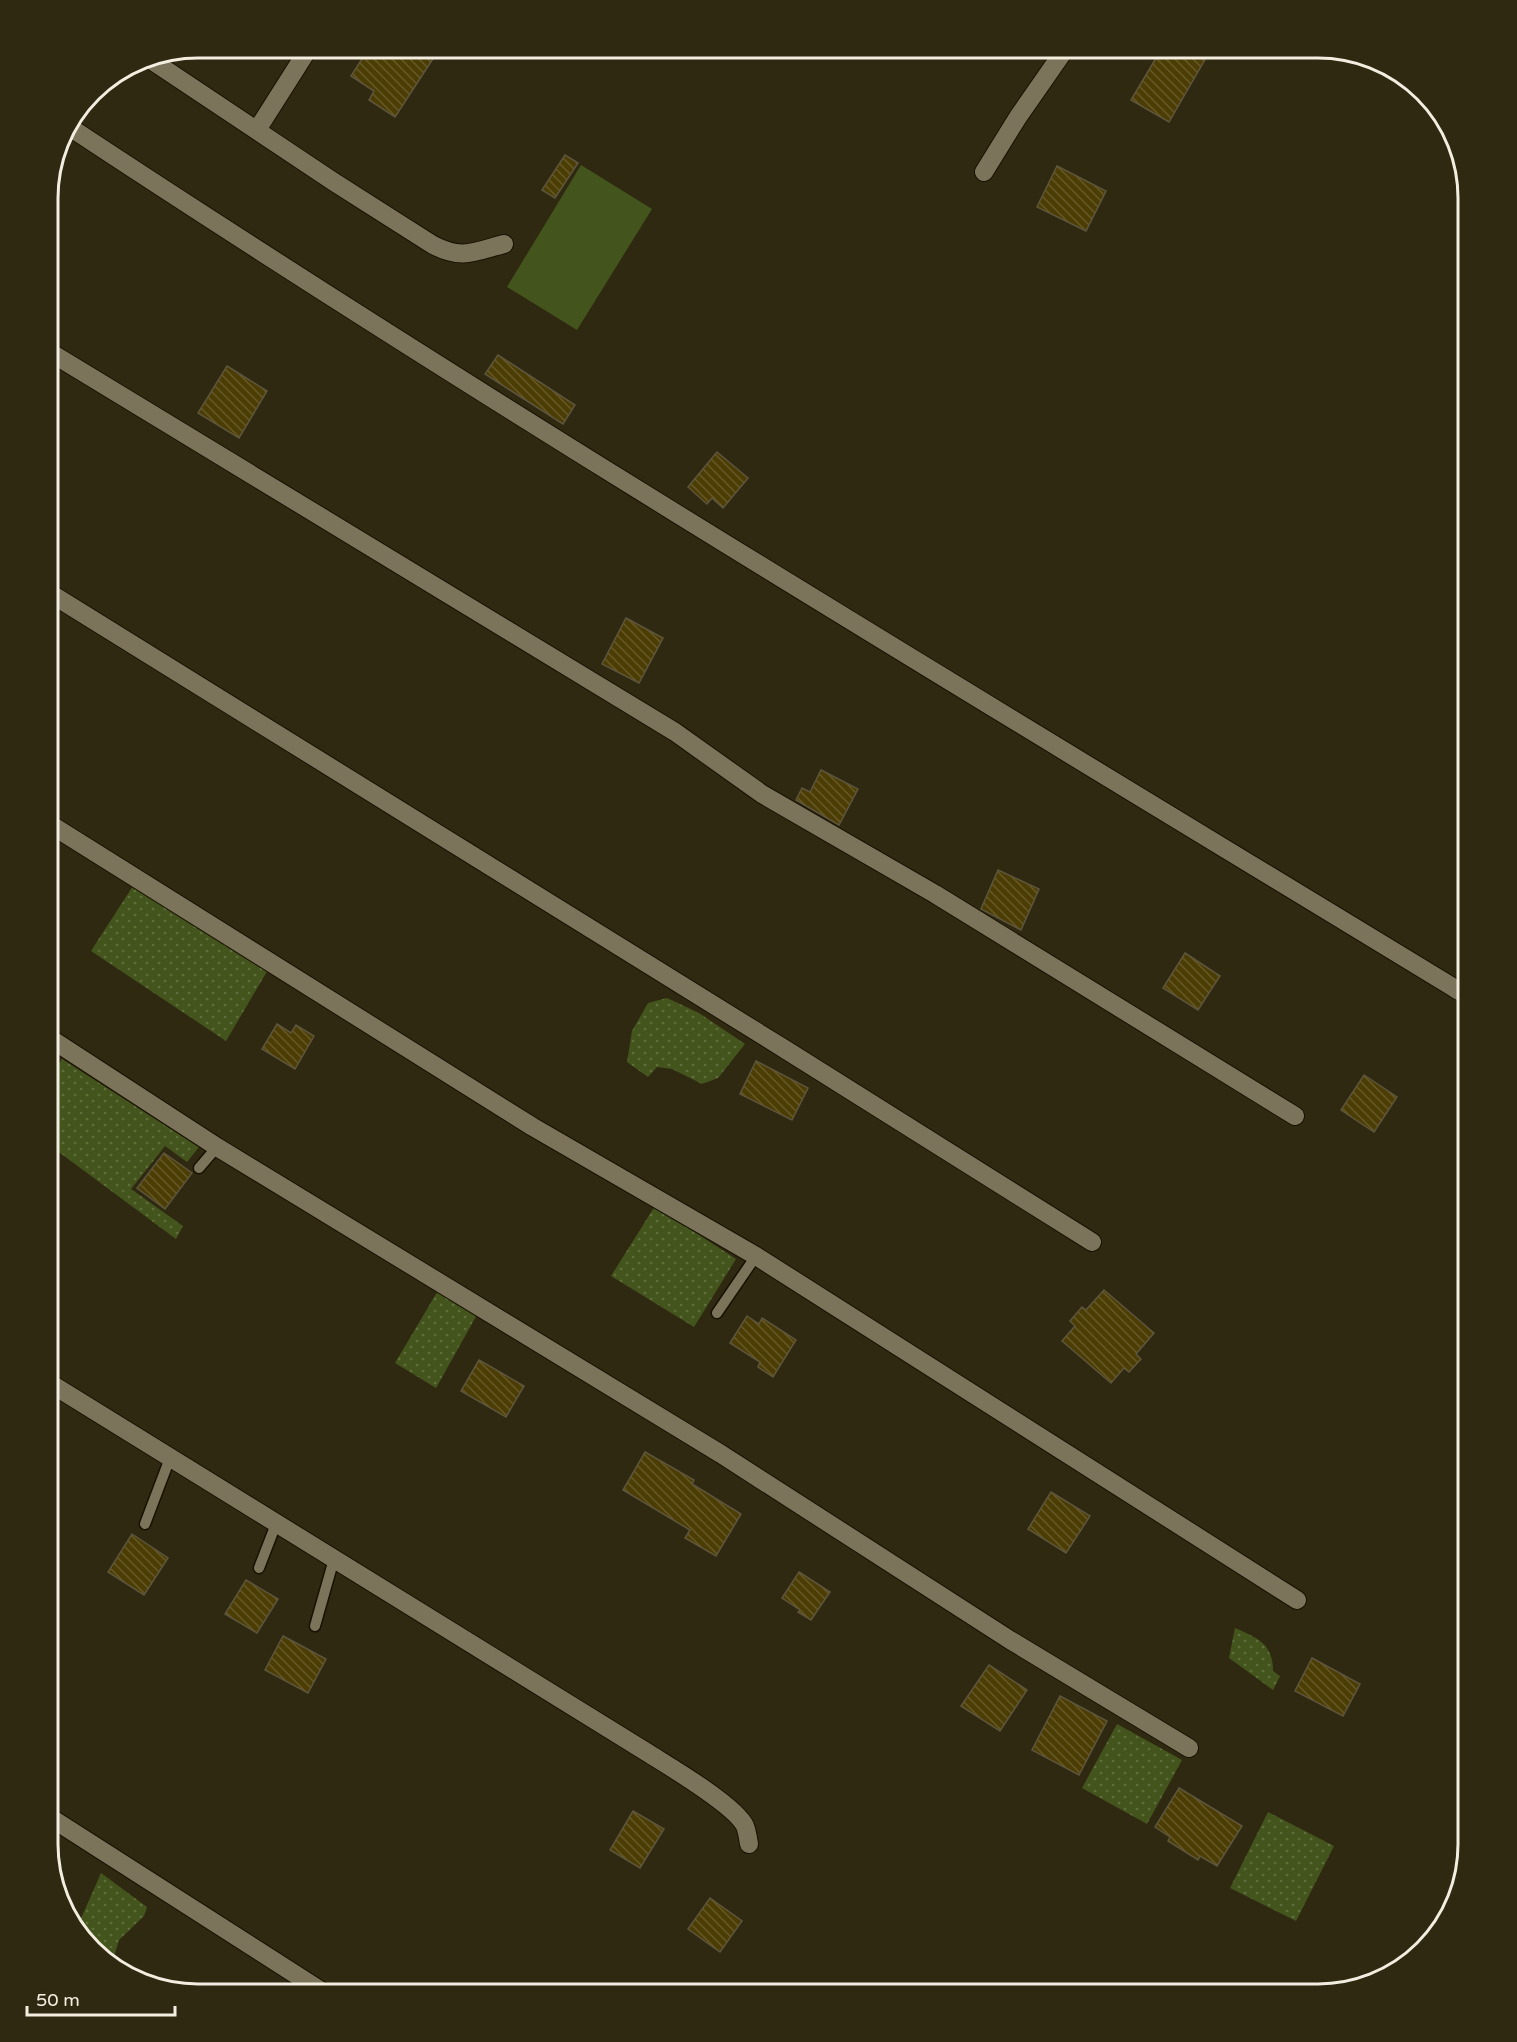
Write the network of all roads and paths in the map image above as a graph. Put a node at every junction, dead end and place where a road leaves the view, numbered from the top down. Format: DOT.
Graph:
graph roads {
  1 [pos="303,58"];
  2 [pos="1059,59"];
  3 [pos="158,64"];
  4 [pos="257,130"];
  5 [pos="76,131"];
  6 [pos="984,172"];
  7 [pos="504,244"];
  8 [pos="59,358"];
  9 [pos="59,599"];
  10 [pos="59,830"];
  11 [pos="1458,990"];
  12 [pos="58,1044"];
  13 [pos="1295,1116"];
  14 [pos="217,1147"];
  15 [pos="200,1168"];
  16 [pos="1092,1242"];
  17 [pos="756,1256"];
  18 [pos="717,1313"];
  19 [pos="58,1388"];
  20 [pos="170,1458"];
  21 [pos="145,1524"];
  22 [pos="276,1524"];
  23 [pos="334,1560"];
  24 [pos="259,1568"];
  25 [pos="1297,1600"];
  26 [pos="315,1626"];
  27 [pos="1189,1748"];
  28 [pos="58,1822"];
  29 [pos="749,1844"];
  30 [pos="310,1984"];
  1 -- 4 [label="street"];
  2 -- 6 [label="street"];
  3 -- 4 [label="street"];
  4 -- 7 [label="street"];
  5 -- 11 [label="street"];
  8 -- 13 [label="street"];
  9 -- 16 [label="street"];
  10 -- 17 [label="street"];
  12 -- 14 [label="street"];
  14 -- 15 [label="lane"];
  14 -- 27 [label="street"];
  17 -- 18 [label="lane"];
  17 -- 25 [label="street"];
  19 -- 20 [label="street"];
  20 -- 21 [label="lane"];
  20 -- 22 [label="street"];
  22 -- 23 [label="street"];
  22 -- 24 [label="lane"];
  23 -- 26 [label="lane"];
  23 -- 29 [label="street"];
  28 -- 30 [label="street"];
}
